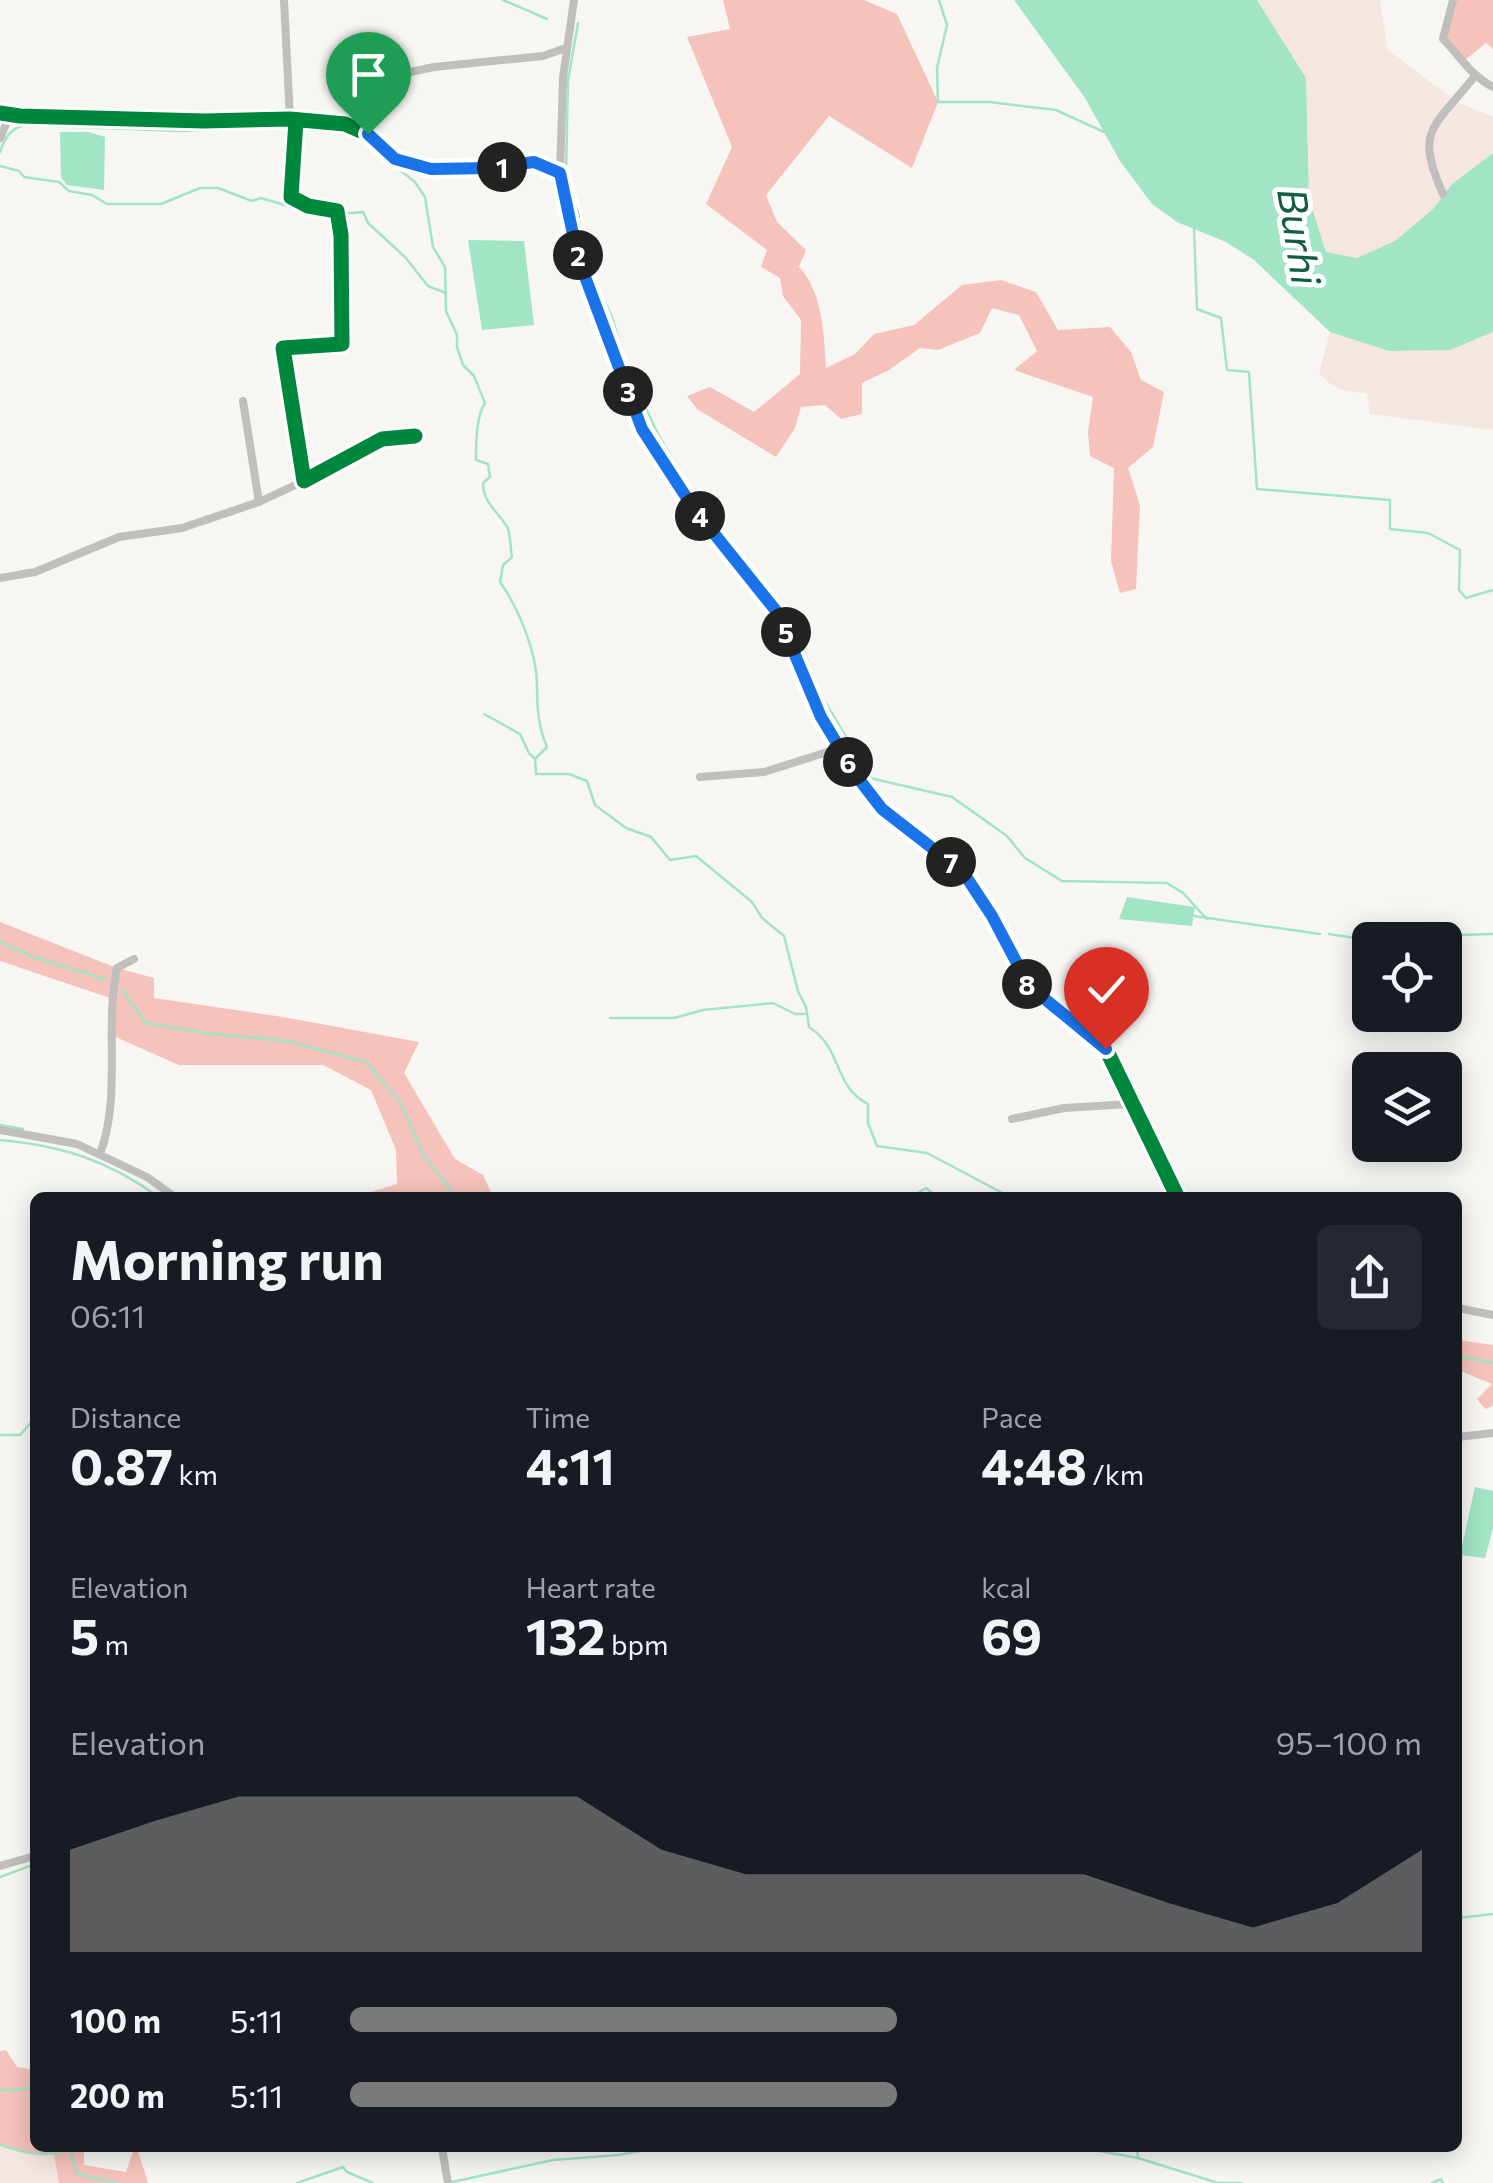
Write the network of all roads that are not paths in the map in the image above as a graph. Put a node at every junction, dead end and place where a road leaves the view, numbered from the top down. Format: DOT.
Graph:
graph roads {
  1 [pos="574,0"];
  2 [pos="1453,0"];
  3 [pos="282,2"];
  4 [pos="566,48"];
  5 [pos="1474,77"];
  6 [pos="1493,87"];
  7 [pos="5,114"];
  8 [pos="293,119"];
  9 [pos="368,134"];
  10 [pos="0,138"];
  11 [pos="560,173"];
  12 [pos="1442,194"];
  13 [pos="243,401"];
  14 [pos="415,436"];
  15 [pos="304,481"];
  16 [pos="259,502"];
  17 [pos="0,578"];
  18 [pos="840,748"];
  19 [pos="700,778"];
  20 [pos="134,959"];
  21 [pos="1131,1104"];
  22 [pos="1012,1120"];
  23 [pos="0,1130"];
  24 [pos="100,1154"];
  25 [pos="168,1192"];
  26 [pos="1175,1192"];
  27 [pos="1462,1309"];
  28 [pos="1493,1314"];
  29 [pos="1493,1433"];
  30 [pos="1462,1437"];
  31 [pos="30,1857"];
  32 [pos="0,1866"];
  33 [pos="443,2152"];
  34 [pos="448,2183"];
  1 -- 4 [label="street"];
  2 -- 5 [label="street"];
  3 -- 8 [label="street"];
  4 -- 9 [label="street"];
  4 -- 11 [label="street"];
  5 -- 6 [label="street"];
  5 -- 12 [label="street"];
  7 -- 8 [label="street"];
  7 -- 10 [label="street"];
  8 -- 9 [label="street"];
  8 -- 15 [label="street"];
  9 -- 11 [label="street"];
  11 -- 18 [label="street"];
  13 -- 16 [label="street"];
  14 -- 15 [label="street"];
  15 -- 16 [label="street"];
  16 -- 17 [label="street"];
  18 -- 19 [label="street"];
  18 -- 21 [label="street"];
  20 -- 24 [label="street"];
  21 -- 22 [label="street"];
  21 -- 26 [label="street"];
  23 -- 24 [label="street"];
  24 -- 25 [label="street"];
  27 -- 28 [label="street"];
  29 -- 30 [label="street"];
  31 -- 32 [label="street"];
  33 -- 34 [label="street"];
}
